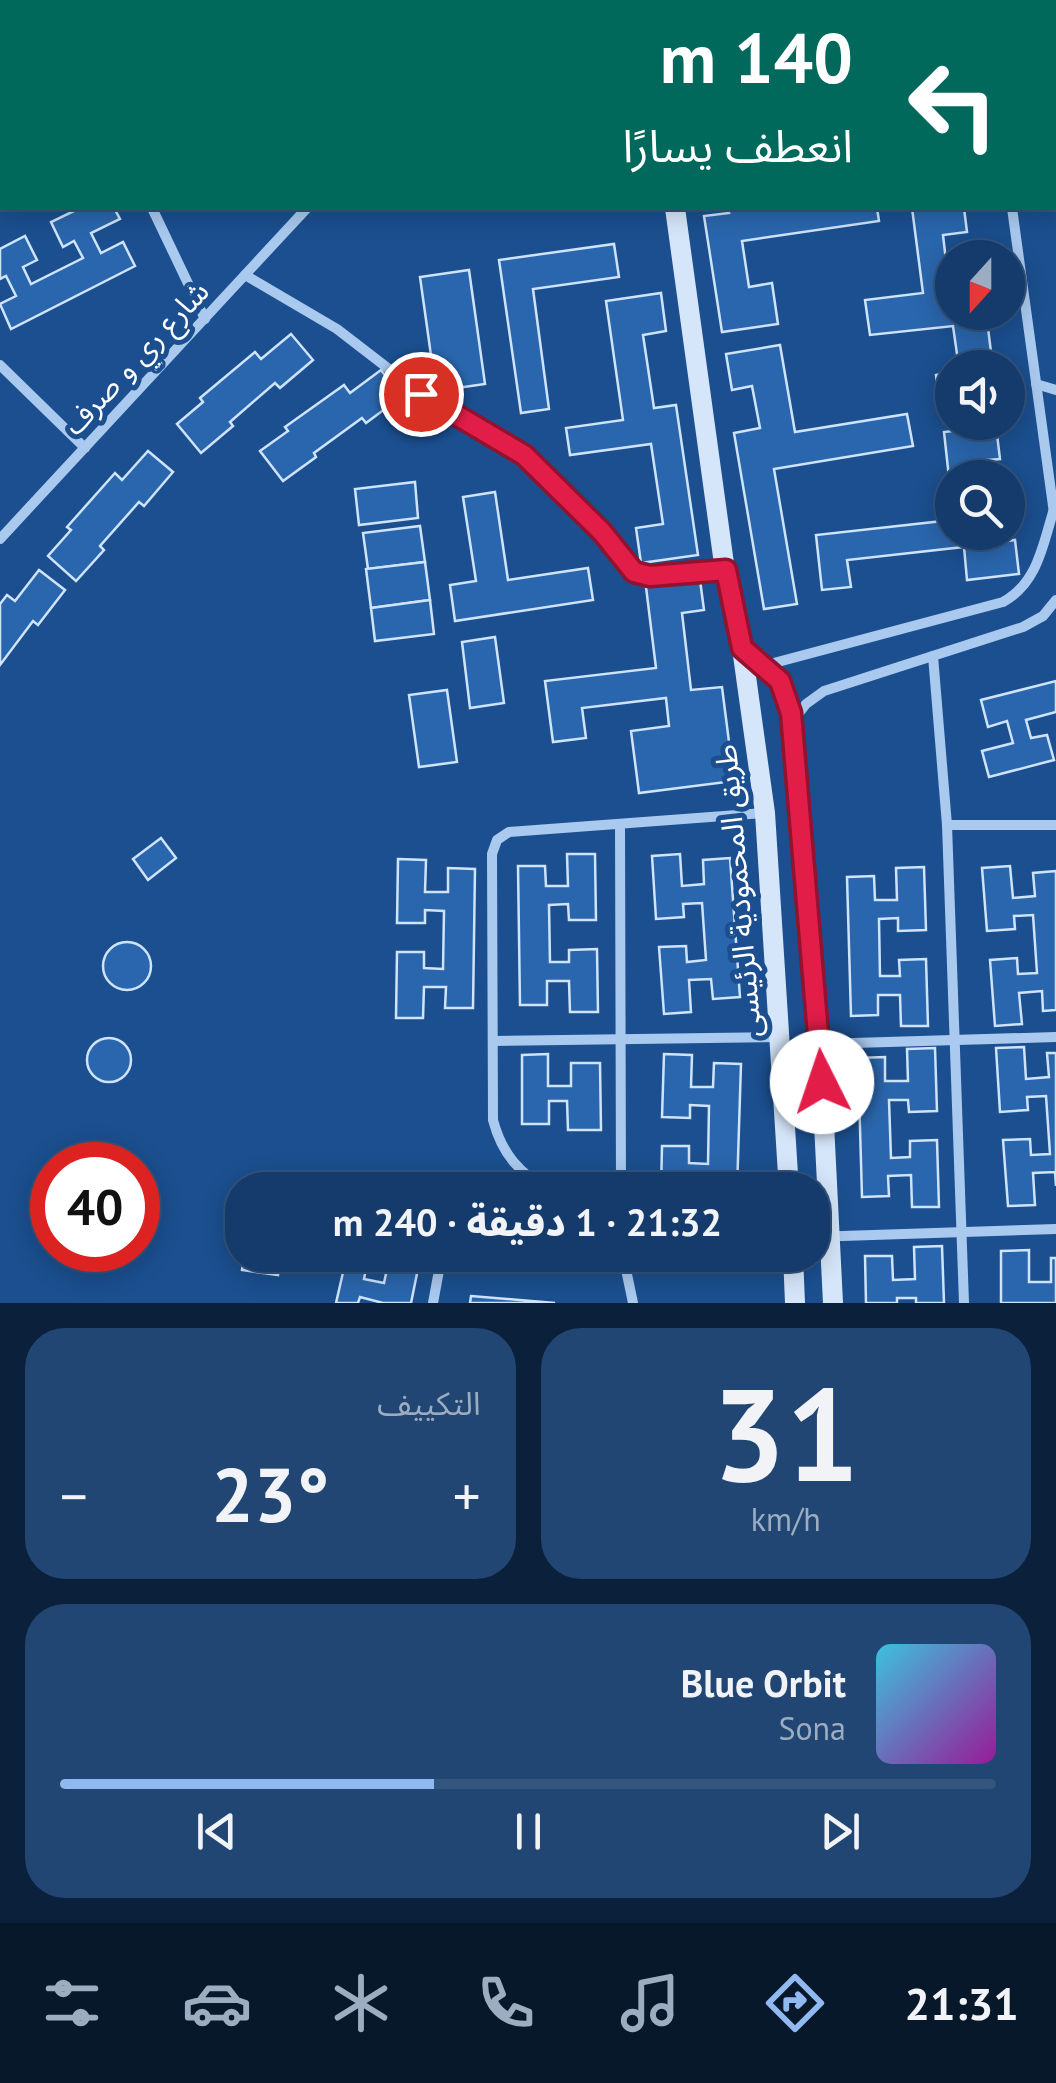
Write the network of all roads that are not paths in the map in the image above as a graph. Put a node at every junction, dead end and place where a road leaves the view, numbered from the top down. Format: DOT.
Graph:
graph roads {
  1 [pos="153,210"];
  2 [pos="305,210"];
  3 [pos="675,210"];
  4 [pos="1012,210"];
  5 [pos="245,275"];
  6 [pos="204,319"];
  7 [pos="0,364"];
  8 [pos="1036,384"];
  9 [pos="1056,390"];
  10 [pos="85,448"];
  11 [pos="1054,509"];
  12 [pos="1056,524"];
  13 [pos="0,540"];
  14 [pos="726,570"];
  15 [pos="1056,600"];
  16 [pos="933,656"];
  17 [pos="755,668"];
  18 [pos="792,723"];
  19 [pos="765,813"];
  20 [pos="620,824"];
  21 [pos="947,825"];
  22 [pos="1056,825"];
  23 [pos="780,1037"];
  24 [pos="1056,1037"];
  25 [pos="620,1039"];
  26 [pos="954,1040"];
  27 [pos="493,1041"];
  28 [pos="820,1044"];
  29 [pos="521,1172"];
  30 [pos="621,1172"];
  31 [pos="789,1172"];
  32 [pos="821,1172"];
  33 [pos="1056,1229"];
  34 [pos="961,1232"];
  35 [pos="830,1236"];
  36 [pos="439,1272"];
  37 [pos="627,1272"];
  38 [pos="794,1272"];
  39 [pos="828,1272"];
  40 [pos="433,1303"];
  41 [pos="633,1303"];
  42 [pos="796,1303"];
  43 [pos="833,1303"];
  44 [pos="964,1303"];
  1 -- 6 [label="street"];
  2 -- 5 [label="street, شارع ري و صرف"];
  3 -- 14 [label="street, طريق المحمودية الرئيسى"];
  4 -- 8 [label="street"];
  5 -- 6 [label="street, شارع ري و صرف"];
  5 -- 14 [label="street"];
  6 -- 10 [label="street, شارع ري و صرف"];
  7 -- 10 [label="street"];
  8 -- 9 [label="street"];
  8 -- 11 [label="street"];
  10 -- 13 [label="street, شارع ري و صرف"];
  11 -- 12 [label="street"];
  11 -- 17 [label="street"];
  14 -- 17 [label="street, طريق المحمودية الرئيسى"];
  15 -- 16 [label="street"];
  16 -- 18 [label="street"];
  16 -- 21 [label="street"];
  17 -- 18 [label="street, طريق المحمودية الرئيسى"];
  17 -- 19 [label="street, طريق المحمودية الرئيسى"];
  18 -- 28 [label="street, طريق المحمودية الرئيسى"];
  19 -- 20 [label="street"];
  19 -- 23 [label="street, طريق المحمودية الرئيسى"];
  20 -- 25 [label="street"];
  20 -- 27 [label="street"];
  21 -- 22 [label="street"];
  21 -- 26 [label="street"];
  23 -- 25 [label="street"];
  23 -- 31 [label="street, طريق المحمودية الرئيسى"];
  24 -- 26 [label="street"];
  25 -- 27 [label="street"];
  25 -- 30 [label="street"];
  26 -- 28 [label="street"];
  26 -- 34 [label="street"];
  27 -- 29 [label="street"];
  28 -- 32 [label="street, طريق المحمودية الرئيسى"];
  33 -- 34 [label="street"];
  34 -- 35 [label="street"];
  34 -- 44 [label="street"];
  36 -- 40 [label="street"];
  37 -- 41 [label="street"];
  38 -- 42 [label="street"];
  39 -- 43 [label="street, طريق المحمودية الرئيسى"];
}
